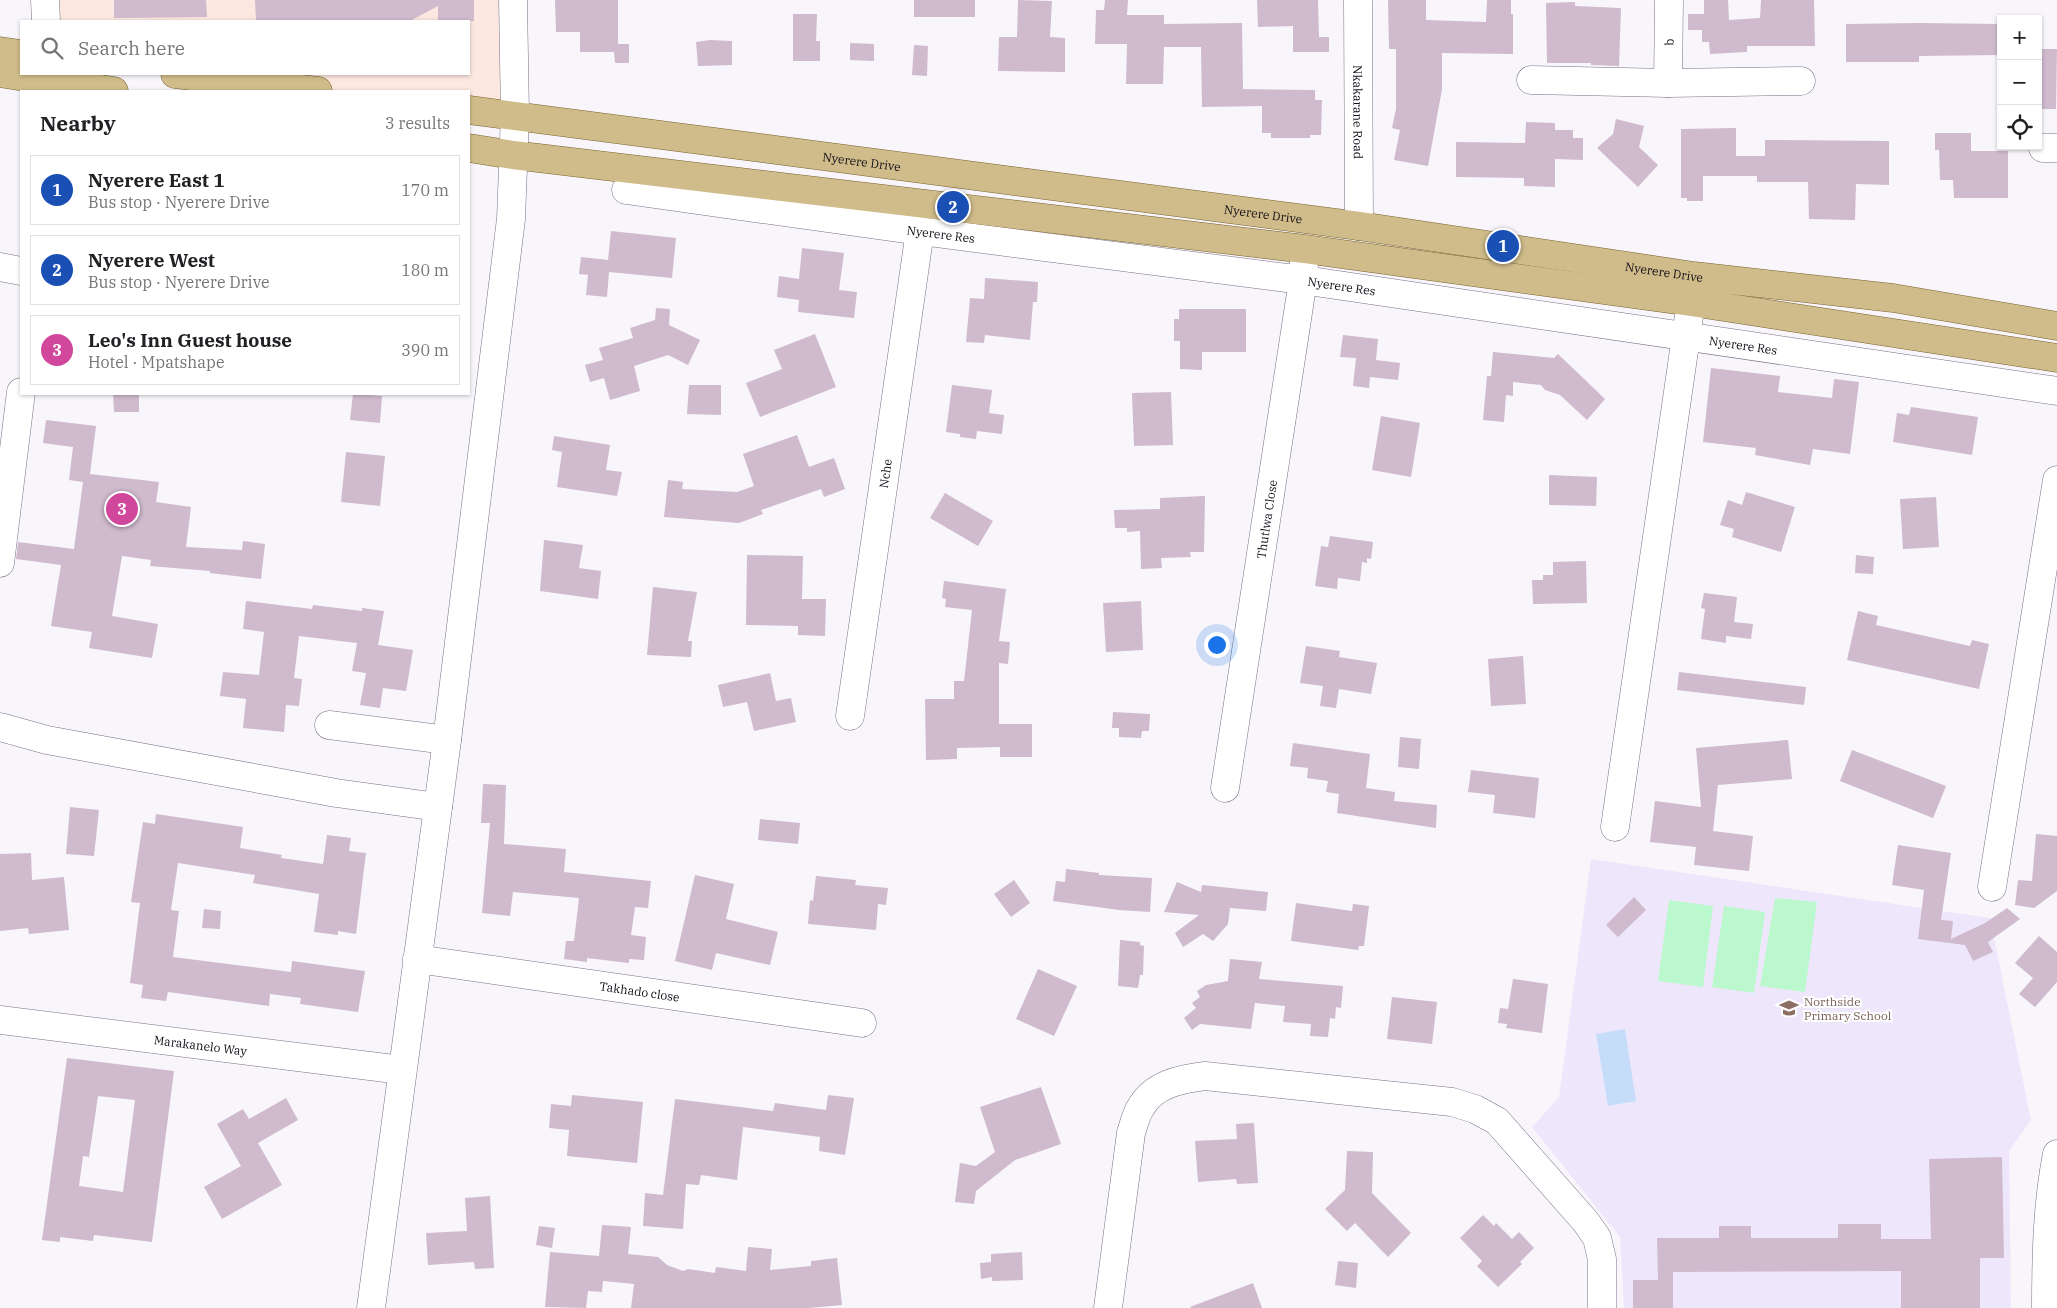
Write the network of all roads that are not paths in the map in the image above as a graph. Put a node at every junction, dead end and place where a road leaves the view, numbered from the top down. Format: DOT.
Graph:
graph roads {
  1 [pos="46,0"];
  2 [pos="513,0"];
  3 [pos="1358,0"];
  4 [pos="1669,0"];
  5 [pos="46,20"];
  6 [pos="0,51"];
  7 [pos="20,54"];
  8 [pos="0,73"];
  9 [pos="183,75"];
  10 [pos="1531,80"];
  11 [pos="1801,81"];
  12 [pos="1668,83"];
  13 [pos="64,87"];
  14 [pos="102,90"];
  15 [pos="310,90"];
  16 [pos="470,110"];
  17 [pos="515,115"];
  18 [pos="470,148"];
  19 [pos="513,155"];
  20 [pos="626,190"];
  21 [pos="1359,226"];
  22 [pos="920,231"];
  23 [pos="1305,249"];
  24 [pos="0,267"];
  25 [pos="20,271"];
  26 [pos="1303,280"];
  27 [pos="1693,289"];
  28 [pos="2057,326"];
  29 [pos="1686,335"];
  30 [pos="2057,358"];
  31 [pos="2057,391"];
  32 [pos="21,395"];
  33 [pos="2057,480"];
  34 [pos="1,554"];
  35 [pos="850,716"];
  36 [pos="329,724"];
  37 [pos="0,727"];
  38 [pos="448,740"];
  39 [pos="1225,788"];
  40 [pos="438,807"];
  41 [pos="1615,827"];
  42 [pos="1992,887"];
  43 [pos="417,959"];
  44 [pos="0,1020"];
  45 [pos="862,1023"];
  46 [pos="402,1070"];
  47 [pos="2057,1154"];
  48 [pos="371,1308"];
  49 [pos="1108,1308"];
  50 [pos="1602,1308"];
  51 [pos="2046,1308"];
  1 -- 5 [label="street"];
  2 -- 17 [label="street"];
  3 -- 21 [label="street, Nkakarane Road"];
  4 -- 12 [label="street, b"];
  6 -- 7 [label="main road"];
  8 -- 13 [label="main road"];
  9 -- 15 [label="main road"];
  10 -- 12 [label="street"];
  11 -- 12 [label="street"];
  13 -- 14 [label="main road"];
  16 -- 17 [label="main road, Nyerere Drive"];
  17 -- 19 [label="street"];
  17 -- 21 [label="main road, Nyerere Drive"];
  18 -- 19 [label="main road, Nyerere Drive"];
  19 -- 23 [label="main road, Nyerere Drive"];
  19 -- 38 [label="street"];
  20 -- 22 [label="street, Nyerere Res"];
  21 -- 27 [label="main road, Nyerere Drive"];
  22 -- 26 [label="street, Nyerere Res"];
  22 -- 35 [label="street, Nche"];
  23 -- 26 [label="street, Thutlwa Close"];
  23 -- 27 [label="main road, Nyerere Drive"];
  24 -- 25 [label="street"];
  26 -- 29 [label="street, Nyerere Res"];
  26 -- 39 [label="street, Thutlwa Close"];
  27 -- 28 [label="main road, Nyerere Drive"];
  27 -- 29 [label="street"];
  27 -- 30 [label="main road, Nyerere Drive"];
  29 -- 31 [label="street, Nyerere Res"];
  29 -- 41 [label="street"];
  32 -- 34 [label="street"];
  33 -- 42 [label="street"];
  36 -- 38 [label="street"];
  37 -- 40 [label="street"];
  38 -- 40 [label="street"];
  40 -- 43 [label="street"];
  43 -- 45 [label="street, Takhado close"];
  43 -- 46 [label="street"];
  44 -- 46 [label="street, Marakanelo Way"];
  46 -- 48 [label="street"];
  47 -- 51 [label="street"];
  49 -- 50 [label="street"];
}
